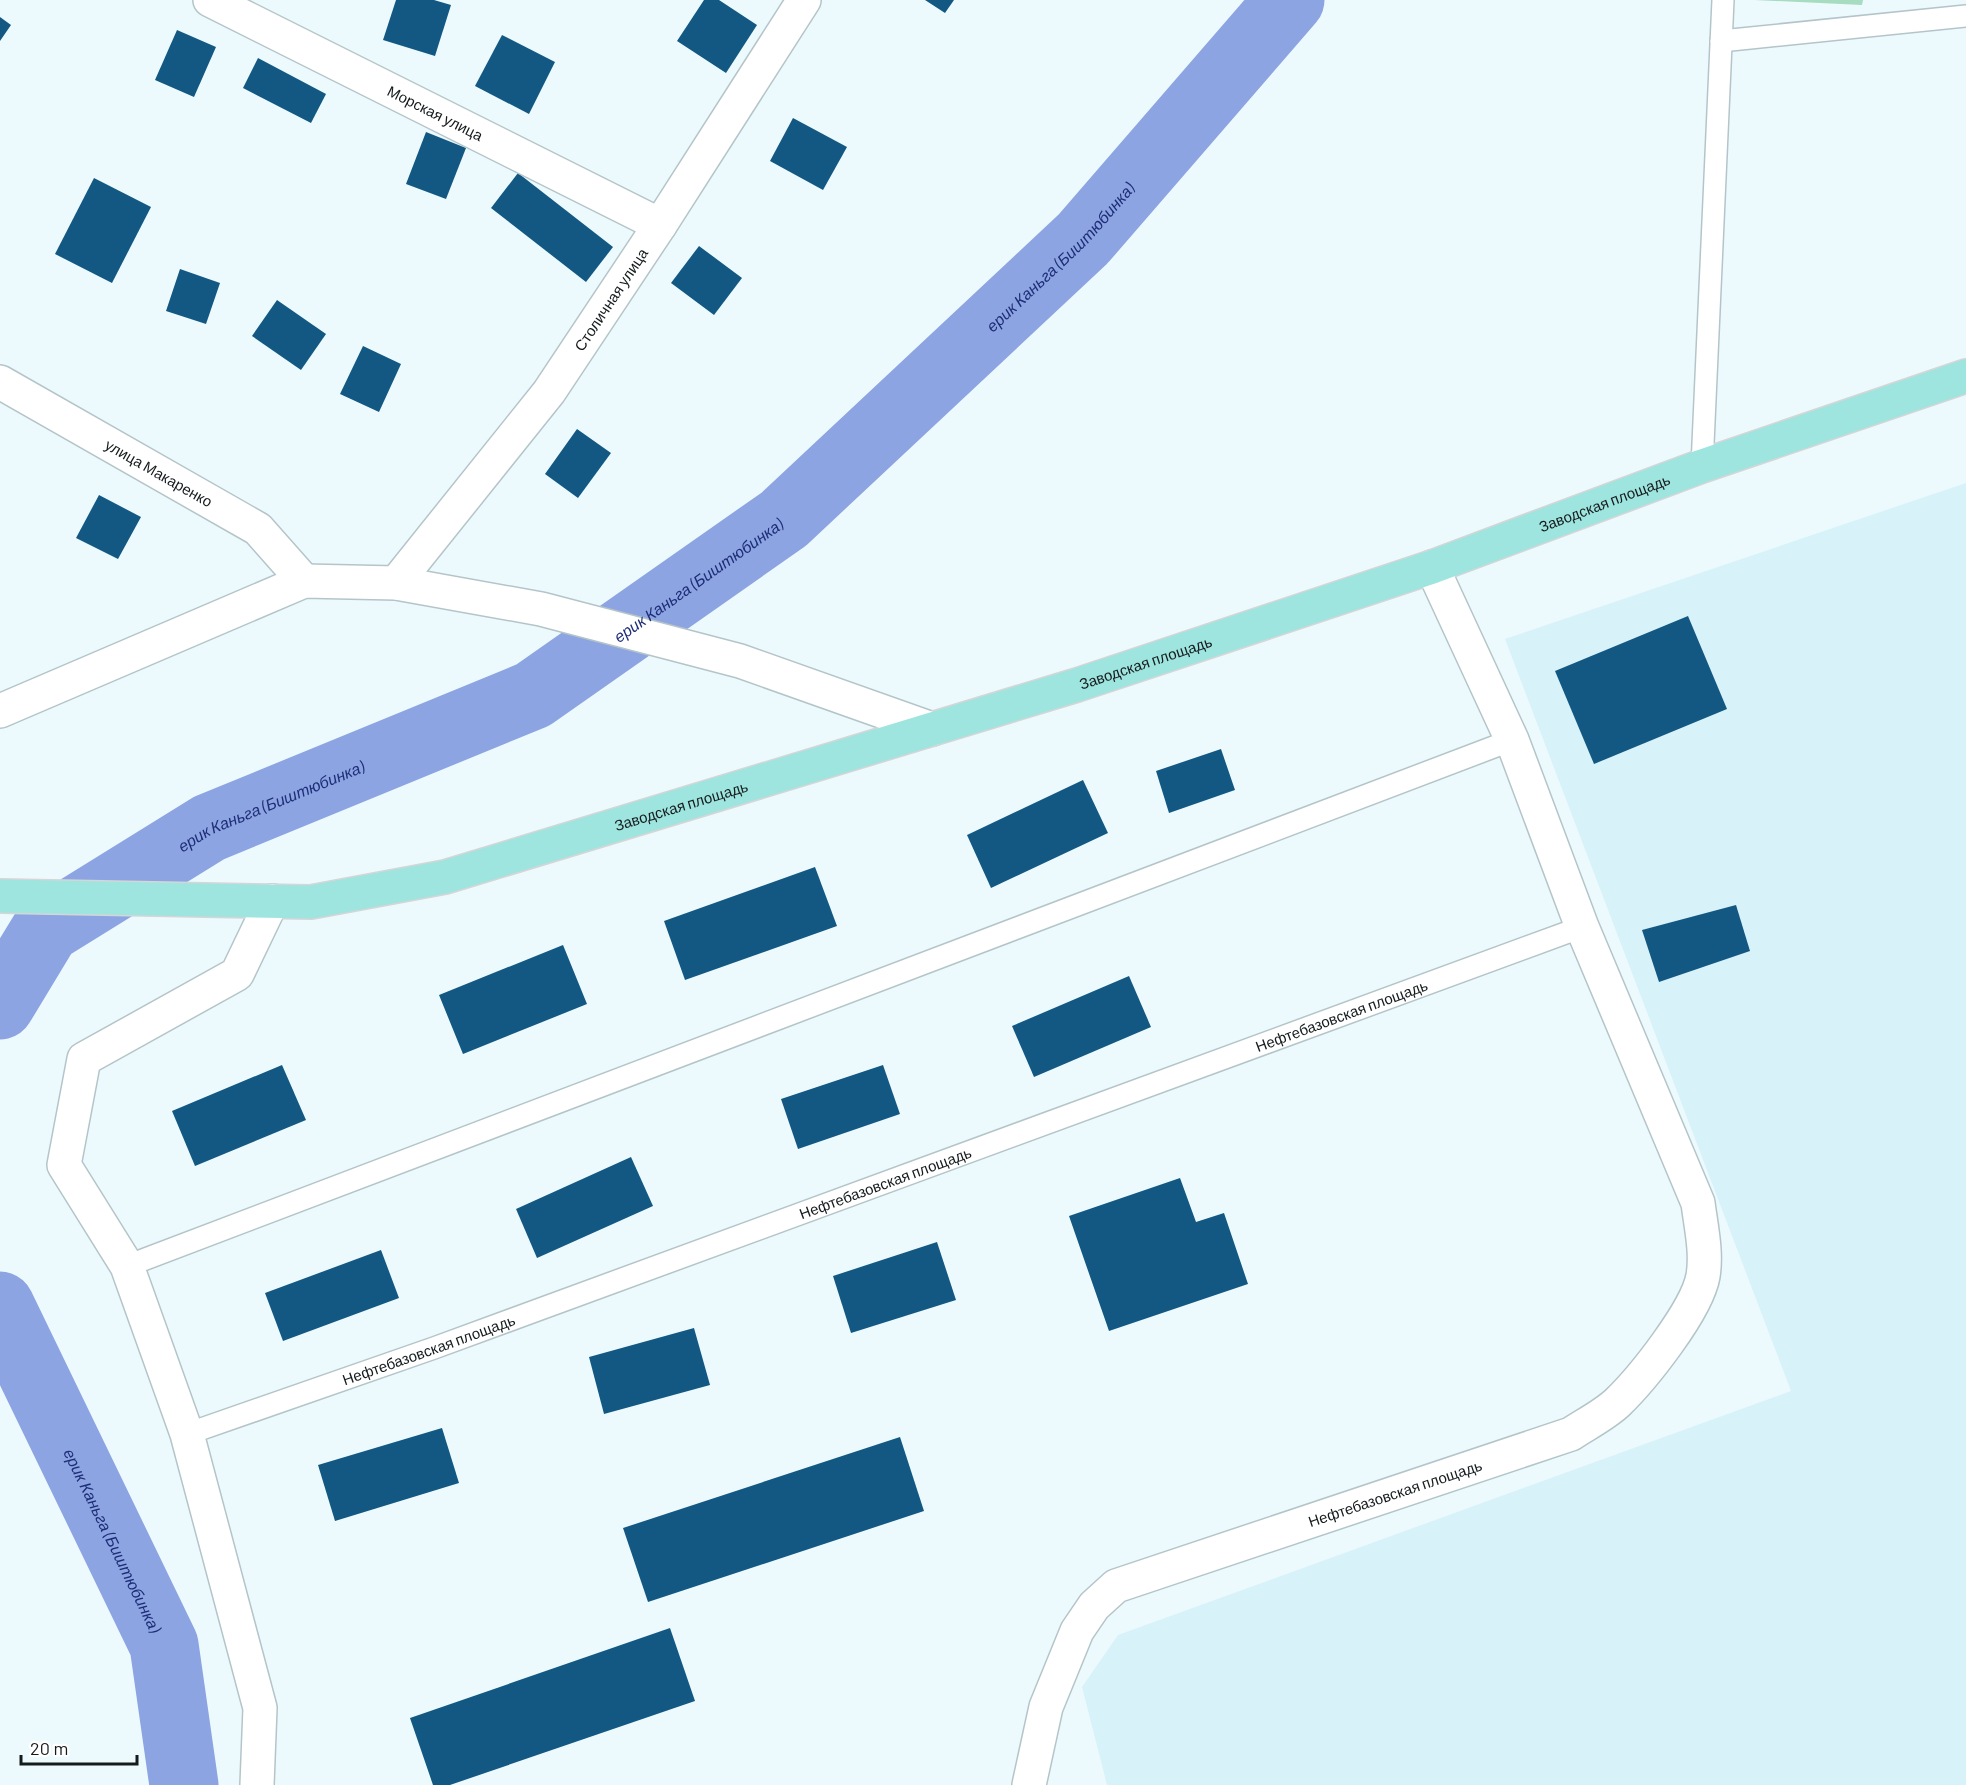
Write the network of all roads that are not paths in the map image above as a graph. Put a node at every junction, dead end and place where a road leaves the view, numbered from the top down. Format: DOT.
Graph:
graph roads {
  1 [pos="210,0"];
  2 [pos="804,0"];
  3 [pos="1723,0"];
  4 [pos="1966,16"];
  5 [pos="1721,41"];
  6 [pos="660,225"];
  7 [pos="1966,376"];
  8 [pos="0,382"];
  9 [pos="1702,466"];
  10 [pos="1432,567"];
  11 [pos="304,581"];
  12 [pos="396,583"];
  13 [pos="0,711"];
  14 [pos="932,729"];
  15 [pos="1512,740"];
  16 [pos="0,896"];
  17 [pos="272,901"];
  18 [pos="1582,927"];
  19 [pos="127,1266"];
  20 [pos="187,1434"];
  21 [pos="257,1785"];
  22 [pos="1029,1785"];
  1 -- 6 [label="street, Морская улица"];
  2 -- 6 [label="street, Столичная улица"];
  3 -- 5 [label="lane"];
  4 -- 5 [label="lane"];
  5 -- 9 [label="lane"];
  6 -- 12 [label="street, Столичная улица"];
  7 -- 9 [label="main road, Заводская площадь"];
  8 -- 11 [label="street, улица Макаренко"];
  9 -- 10 [label="main road, Заводская площадь"];
  10 -- 14 [label="main road, Заводская площадь"];
  10 -- 15 [label="street, Нефтебазовская площадь"];
  11 -- 12 [label="street"];
  11 -- 13 [label="street"];
  12 -- 14 [label="street"];
  14 -- 17 [label="main road, Заводская площадь"];
  15 -- 18 [label="street, Нефтебазовская площадь"];
  15 -- 19 [label="lane"];
  16 -- 17 [label="main road, Заводская площадь"];
  17 -- 19 [label="street"];
  18 -- 20 [label="lane, Нефтебазовская площадь"];
  18 -- 22 [label="street, Нефтебазовская площадь"];
  19 -- 20 [label="street"];
  20 -- 21 [label="street"];
}
